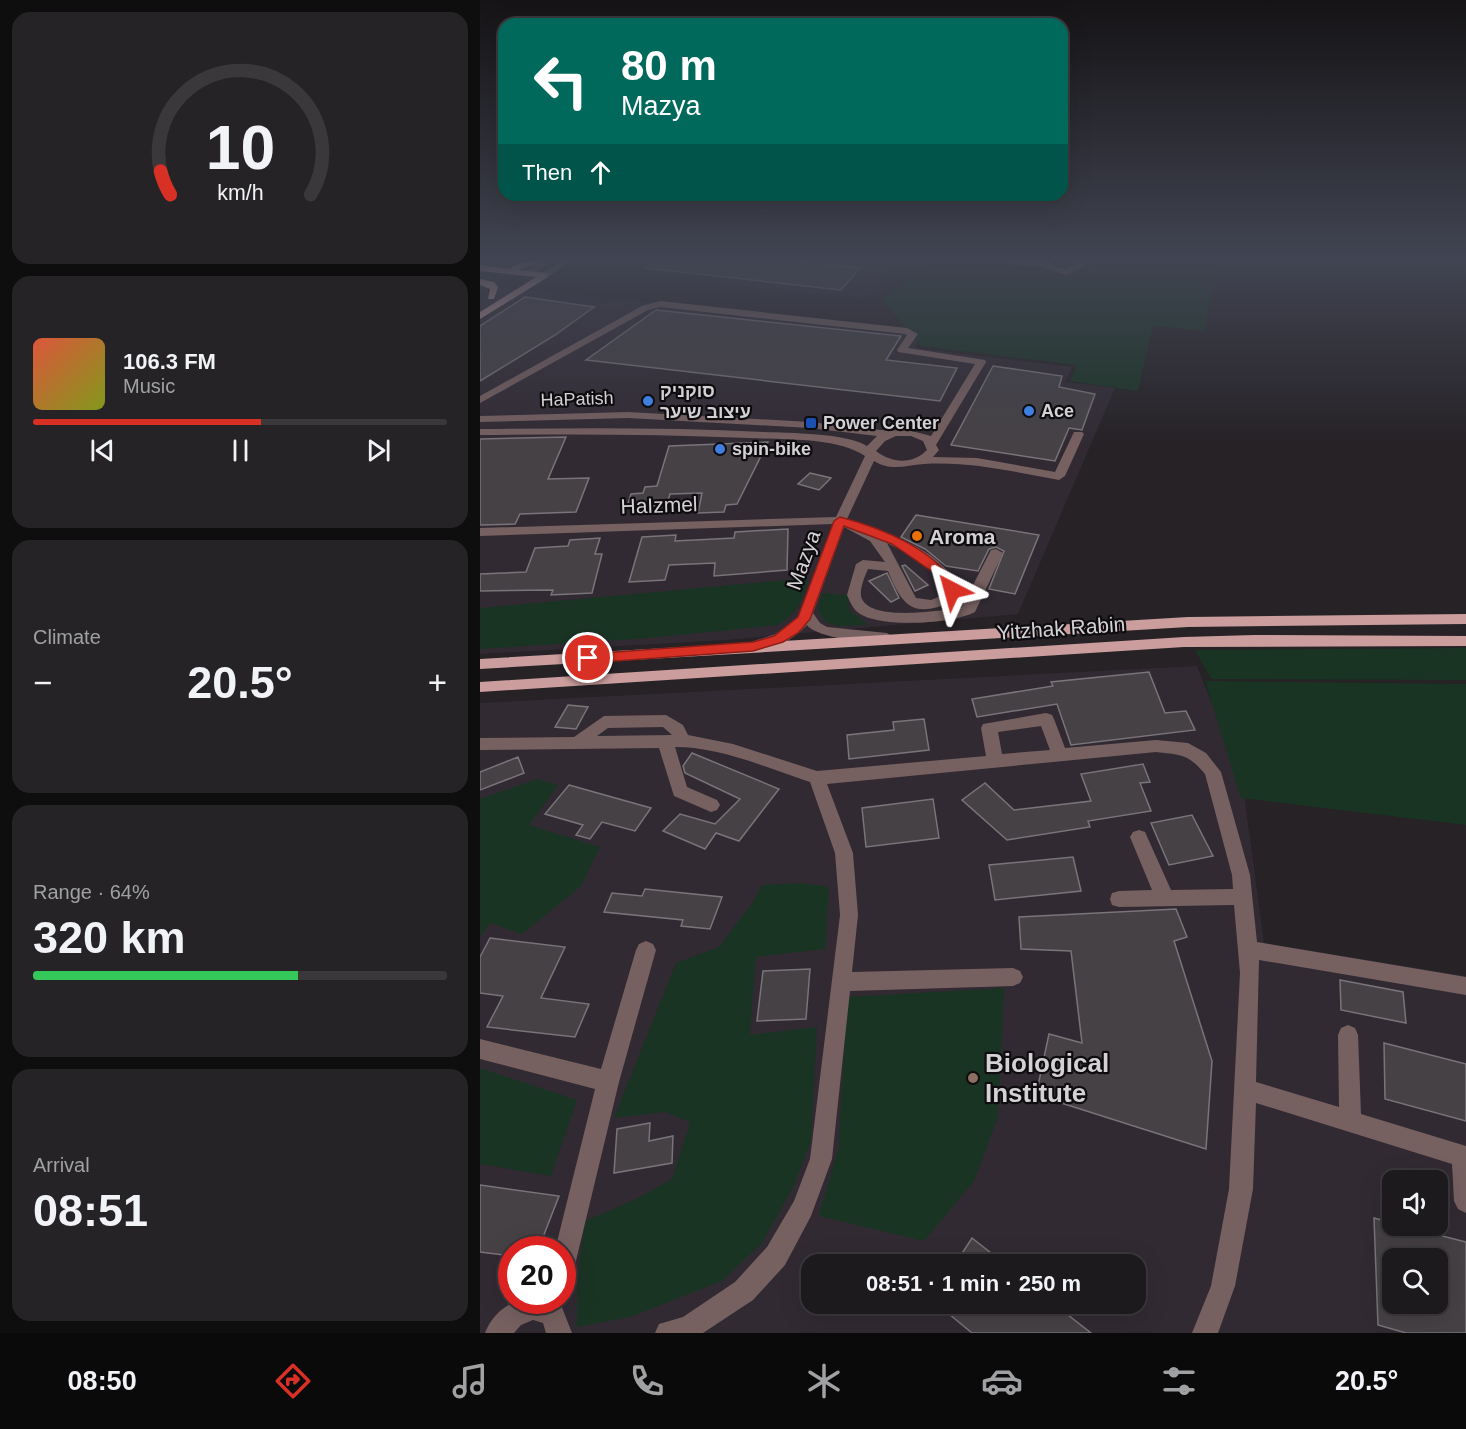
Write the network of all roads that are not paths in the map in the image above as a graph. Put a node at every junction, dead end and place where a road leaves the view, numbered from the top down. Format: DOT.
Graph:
graph roads {
  1 [pos="621,321"];
  2 [pos="817,321"];
  3 [pos="480,402"];
  4 [pos="947,416"];
  5 [pos="480,419"];
  6 [pos="480,425"];
  7 [pos="480,432"];
  8 [pos="914,433"];
  9 [pos="890,434"];
  10 [pos="1078,434"];
  11 [pos="932,444"];
  12 [pos="871,453"];
  13 [pos="924,460"];
  14 [pos="977,462"];
  15 [pos="896,465"];
  16 [pos="857,488"];
  17 [pos="840,521"];
  18 [pos="480,532"];
  19 [pos="996,553"];
  20 [pos="893,567"];
  21 [pos="977,589"];
  22 [pos="952,590"];
  23 [pos="806,614"];
  24 [pos="1466,619"];
  25 [pos="893,638"];
  26 [pos="1466,641"];
  27 [pos="753,647"];
  28 [pos="480,664"];
  29 [pos="480,687"];
  30 [pos="673,742"];
  31 [pos="480,744"];
  32 [pos="1060,756"];
  33 [pos="995,761"];
  34 [pos="817,778"];
  35 [pos="711,805"];
  36 [pos="1139,837"];
  37 [pos="1242,897"];
  38 [pos="1165,898"];
  39 [pos="1119,899"];
  40 [pos="646,950"];
  41 [pos="1247,950"];
  42 [pos="1013,977"];
  43 [pos="841,982"];
  44 [pos="1466,986"];
  45 [pos="1348,1035"];
  46 [pos="480,1049"];
  47 [pos="608,1082"];
  48 [pos="1245,1089"];
  49 [pos="1350,1121"];
  50 [pos="1464,1156"];
  51 [pos="1466,1201"];
  52 [pos="570,1236"];
  53 [pos="555,1316"];
  54 [pos="683,1331"];
  55 [pos="498,1333"];
  56 [pos="1205,1333"];
  1 -- 3 [label="street"];
  2 -- 4 [label="street"];
  4 -- 8 [label="street"];
  4 -- 11 [label="street"];
  5 -- 6 [label="street"];
  5 -- 9 [label="street, HaPatish"];
  7 -- 12 [label="street, HaPatish"];
  8 -- 9 [label="street, HaPatish"];
  8 -- 11 [label="street"];
  9 -- 12 [label="street"];
  10 -- 14 [label="street"];
  11 -- 13 [label="street"];
  11 -- 14 [label="street"];
  12 -- 15 [label="street, HaPatish"];
  12 -- 16 [label="street, Mazya"];
  13 -- 14 [label="street"];
  13 -- 15 [label="street, Mazya"];
  15 -- 16 [label="street, Mazya"];
  16 -- 17 [label="street, Mazya"];
  17 -- 18 [label="street, HaIzmel"];
  17 -- 20 [label="street"];
  17 -- 22 [label="street"];
  17 -- 23 [label="street, Mazya"];
  19 -- 21 [label="street"];
  20 -- 21 [label="street"];
  20 -- 22 [label="street"];
  21 -- 22 [label="street"];
  23 -- 25 [label="street, Mazya"];
  23 -- 27 [label="street, Mazya"];
  24 -- 25 [label="main road, Yitzhak Rabin"];
  25 -- 27 [label="main road, Yitzhak Rabin"];
  26 -- 29 [label="main road, Yitzhak Rabin"];
  27 -- 28 [label="main road, Yitzhak Rabin"];
  30 -- 31 [label="street"];
  30 -- 34 [label="street"];
  30 -- 35 [label="street"];
  32 -- 33 [label="street"];
  32 -- 33 [label="street"];
  32 -- 37 [label="street"];
  33 -- 34 [label="street"];
  34 -- 43 [label="street"];
  36 -- 38 [label="street"];
  37 -- 38 [label="street"];
  37 -- 41 [label="street"];
  38 -- 39 [label="street"];
  40 -- 47 [label="street"];
  41 -- 44 [label="street"];
  41 -- 48 [label="street"];
  42 -- 43 [label="street"];
  43 -- 54 [label="street"];
  45 -- 49 [label="street"];
  46 -- 47 [label="street"];
  47 -- 52 [label="street"];
  48 -- 49 [label="street"];
  48 -- 56 [label="street"];
  49 -- 50 [label="street"];
  50 -- 51 [label="street"];
  53 -- 55 [label="street"];
}
